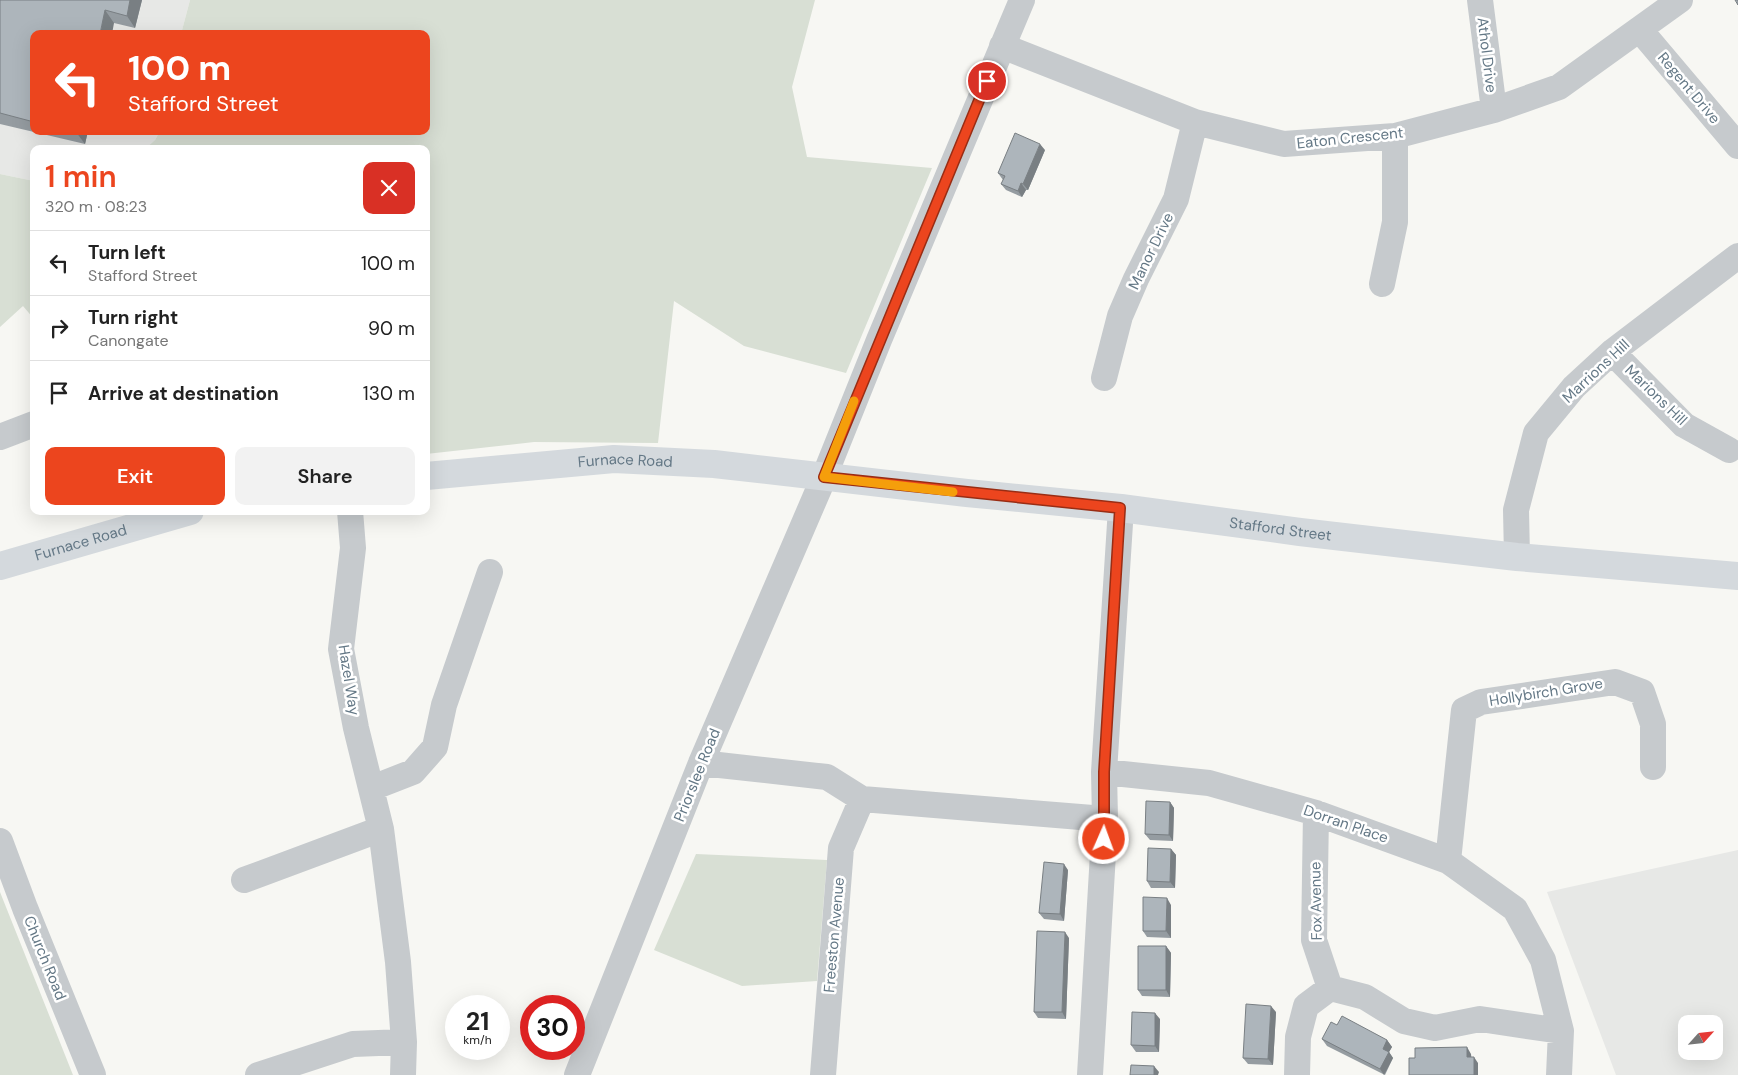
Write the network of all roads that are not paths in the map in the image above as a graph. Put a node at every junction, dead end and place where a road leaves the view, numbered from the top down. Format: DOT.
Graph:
graph roads {
  1 [pos="1022,0"];
  2 [pos="1480,0"];
  3 [pos="1680,0"];
  4 [pos="1640,30"];
  5 [pos="1002,46"];
  6 [pos="1494,110"];
  7 [pos="1195,122"];
  8 [pos="1394,136"];
  9 [pos="1738,146"];
  10 [pos="1736,263"];
  11 [pos="1382,284"];
  12 [pos="1612,352"];
  13 [pos="1104,378"];
  14 [pos="30,426"];
  15 [pos="0,437"];
  16 [pos="1729,450"];
  17 [pos="430,476"];
  18 [pos="824,477"];
  19 [pos="1120,508"];
  20 [pos="160,515"];
  21 [pos="350,515"];
  22 [pos="137,518"];
  23 [pos="1517,557"];
  24 [pos="0,566"];
  25 [pos="490,572"];
  26 [pos="1738,576"];
  27 [pos="701,763"];
  28 [pos="1653,767"];
  29 [pos="1104,772"];
  30 [pos="372,788"];
  31 [pos="862,799"];
  32 [pos="1316,813"];
  33 [pos="1105,819"];
  34 [pos="381,829"];
  35 [pos="0,841"];
  36 [pos="1448,861"];
  37 [pos="244,880"];
  38 [pos="1330,988"];
  39 [pos="1561,1031"];
  40 [pos="404,1042"];
  41 [pos="92,1075"];
  42 [pos="258,1075"];
  43 [pos="403,1075"];
  44 [pos="577,1075"];
  45 [pos="823,1075"];
  46 [pos="1090,1075"];
  47 [pos="1297,1075"];
  48 [pos="1559,1075"];
  1 -- 5 [label="street, Priorslee Road"];
  2 -- 6 [label="street, Athol Drive"];
  3 -- 4 [label="street, Eaton Crescent"];
  4 -- 6 [label="street, Eaton Crescent"];
  4 -- 9 [label="street, Regent Drive"];
  5 -- 7 [label="street, Eaton Crescent"];
  5 -- 18 [label="street, Priorslee Road"];
  6 -- 8 [label="street, Eaton Crescent"];
  7 -- 8 [label="street, Eaton Crescent"];
  7 -- 13 [label="street, Manor Drive"];
  8 -- 11 [label="street"];
  10 -- 12 [label="street, Marrions Hill"];
  12 -- 16 [label="street, Marions Hill"];
  12 -- 23 [label="street, Marrions Hill"];
  14 -- 15 [label="street"];
  17 -- 18 [label="street, Furnace Road"];
  18 -- 19 [label="street, Stafford Street"];
  18 -- 27 [label="street, Priorslee Road"];
  19 -- 23 [label="street, Stafford Street"];
  19 -- 29 [label="street"];
  20 -- 22 [label="street, Furnace Road"];
  21 -- 30 [label="street, Hazel Way"];
  22 -- 24 [label="street, Furnace Road"];
  23 -- 26 [label="street, Stafford Street"];
  25 -- 30 [label="street"];
  27 -- 31 [label="street"];
  27 -- 44 [label="street, Priorslee Road"];
  28 -- 36 [label="street, Hollybirch Grove"];
  29 -- 32 [label="street, Dorran Place"];
  29 -- 33 [label="street"];
  30 -- 34 [label="street, Hazel Way"];
  31 -- 33 [label="street"];
  31 -- 45 [label="street, Freeston Avenue"];
  32 -- 36 [label="street, Dorran Place"];
  32 -- 38 [label="street, Fox Avenue"];
  33 -- 46 [label="street"];
  34 -- 37 [label="street"];
  34 -- 40 [label="street, Hazel Way"];
  35 -- 41 [label="street, Church Road"];
  36 -- 39 [label="street, Dorran Place"];
  38 -- 39 [label="street"];
  38 -- 47 [label="street"];
  39 -- 48 [label="street, Dorran Place"];
  40 -- 42 [label="street"];
  40 -- 43 [label="street, Hazel Way"];
}
